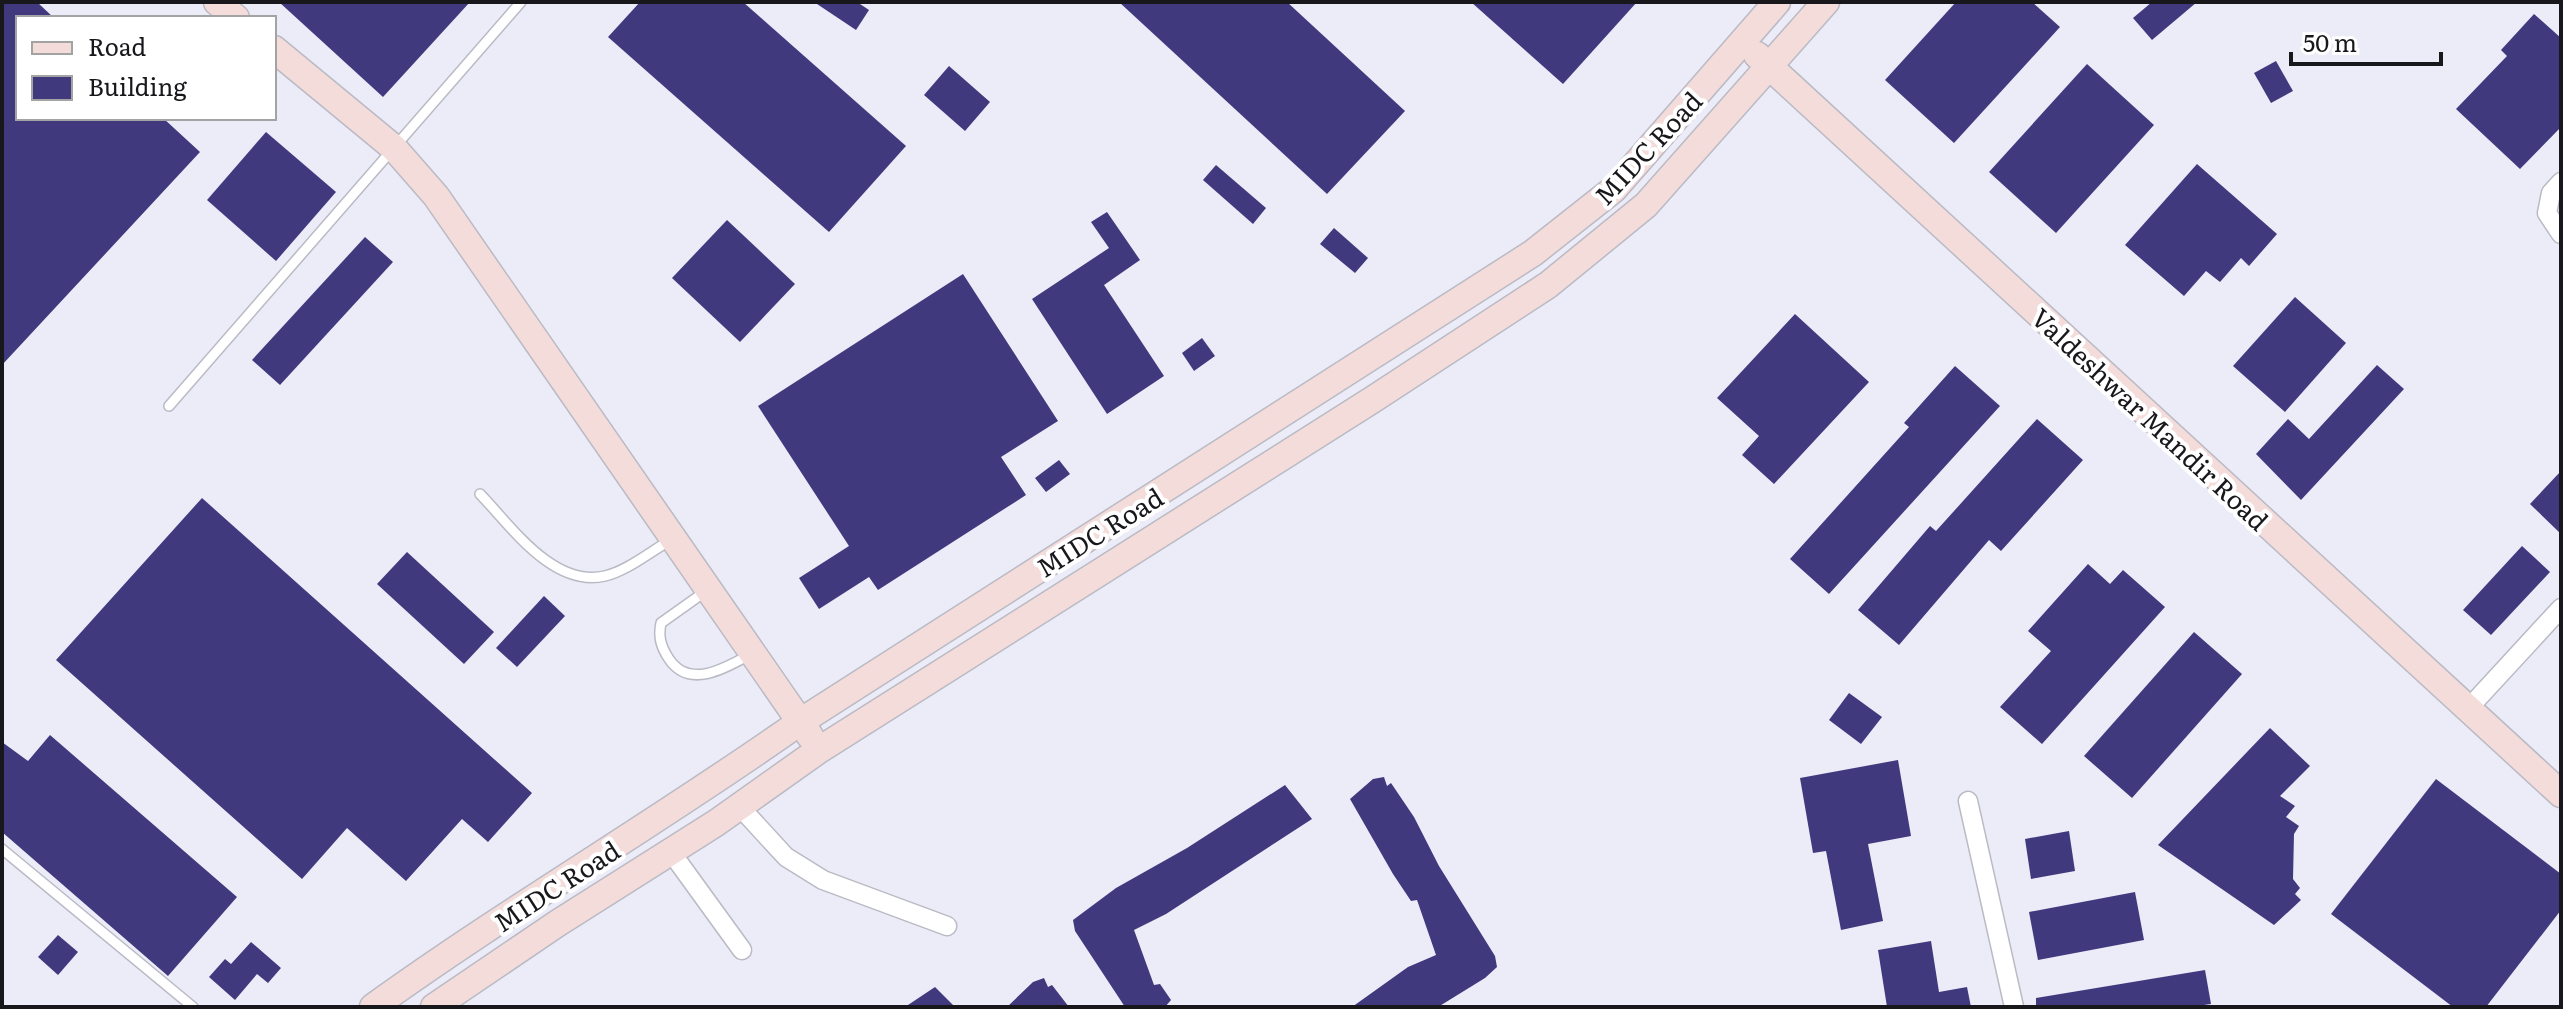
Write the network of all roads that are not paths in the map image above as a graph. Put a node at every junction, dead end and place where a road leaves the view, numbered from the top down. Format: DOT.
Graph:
graph roads {
  1 [pos="217,2"];
  2 [pos="521,2"];
  3 [pos="1777,2"];
  4 [pos="1826,2"];
  5 [pos="234,16"];
  6 [pos="1742,42"];
  7 [pos="276,51"];
  8 [pos="1770,67"];
  9 [pos="394,148"];
  10 [pos="2561,182"];
  11 [pos="2561,234"];
  12 [pos="169,406"];
  13 [pos="480,494"];
  14 [pos="673,539"];
  15 [pos="708,590"];
  16 [pos="2561,608"];
  17 [pos="752,653"];
  18 [pos="2467,710"];
  19 [pos="800,722"];
  20 [pos="819,750"];
  21 [pos="2561,794"];
  22 [pos="1968,801"];
  23 [pos="740,807"];
  24 [pos="2,849"];
  25 [pos="671,852"];
  26 [pos="947,926"];
  27 [pos="742,950"];
  28 [pos="193,1007"];
  29 [pos="373,1007"];
  30 [pos="434,1007"];
  31 [pos="2014,1007"];
  1 -- 5 [label="main road"];
  2 -- 9 [label="lane"];
  3 -- 6 [label="main road, MIDC Road"];
  4 -- 8 [label="main road, MIDC Road"];
  6 -- 8 [label="main road, Valdeshwar Mandir Road"];
  6 -- 19 [label="main road, MIDC Road"];
  7 -- 9 [label="main road"];
  8 -- 18 [label="main road, Valdeshwar Mandir Road"];
  8 -- 20 [label="main road, MIDC Road"];
  9 -- 12 [label="lane"];
  9 -- 14 [label="main road"];
  10 -- 11 [label="street"];
  13 -- 14 [label="lane"];
  14 -- 15 [label="main road"];
  15 -- 17 [label="main road"];
  15 -- 17 [label="lane"];
  16 -- 18 [label="street"];
  17 -- 19 [label="main road"];
  18 -- 21 [label="main road, Valdeshwar Mandir Road"];
  19 -- 20 [label="main road"];
  19 -- 29 [label="main road, MIDC Road"];
  20 -- 23 [label="main road, MIDC Road"];
  22 -- 31 [label="street"];
  23 -- 25 [label="main road, MIDC Road"];
  23 -- 26 [label="street"];
  24 -- 28 [label="lane"];
  25 -- 27 [label="street"];
  25 -- 30 [label="main road, MIDC Road"];
}
